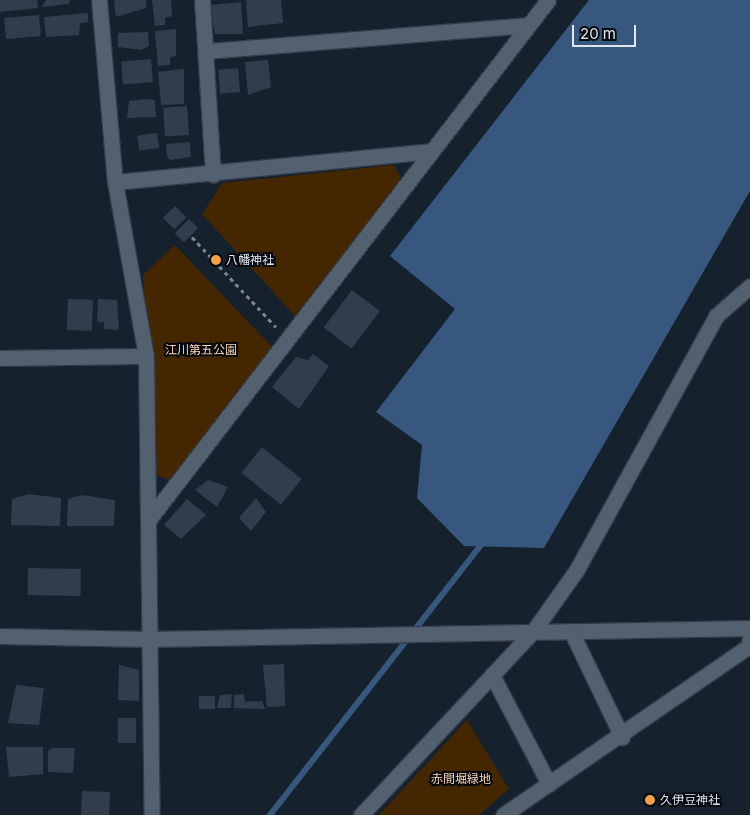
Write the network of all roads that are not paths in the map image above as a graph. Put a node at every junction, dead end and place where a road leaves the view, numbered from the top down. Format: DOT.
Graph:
graph roads {
  1 [pos="99,0"];
  2 [pos="202,0"];
  3 [pos="548,0"];
  4 [pos="528,25"];
  5 [pos="207,51"];
  6 [pos="429,151"];
  7 [pos="213,174"];
  8 [pos="115,182"];
  9 [pos="750,286"];
  10 [pos="146,356"];
  11 [pos="0,358"];
  12 [pos="150,518"];
  13 [pos="750,628"];
  14 [pos="534,630"];
  15 [pos="571,631"];
  16 [pos="0,636"];
  17 [pos="750,637"];
  18 [pos="150,639"];
  19 [pos="492,675"];
  20 [pos="622,737"];
  21 [pos="549,784"];
  22 [pos="152,815"];
  23 [pos="361,815"];
  24 [pos="504,815"];
  1 -- 8 [label="street"];
  2 -- 5 [label="street"];
  3 -- 4 [label="street"];
  4 -- 5 [label="street"];
  4 -- 6 [label="street"];
  5 -- 7 [label="street"];
  6 -- 7 [label="street"];
  6 -- 12 [label="street"];
  7 -- 8 [label="street"];
  8 -- 10 [label="street"];
  9 -- 14 [label="street"];
  10 -- 11 [label="street"];
  10 -- 12 [label="street"];
  12 -- 18 [label="street"];
  13 -- 15 [label="street"];
  14 -- 15 [label="street"];
  14 -- 18 [label="street"];
  14 -- 19 [label="street"];
  15 -- 20 [label="street"];
  16 -- 18 [label="street"];
  17 -- 20 [label="street"];
  18 -- 22 [label="street"];
  19 -- 21 [label="street"];
  19 -- 23 [label="street"];
  20 -- 21 [label="street"];
  21 -- 24 [label="street"];
}
